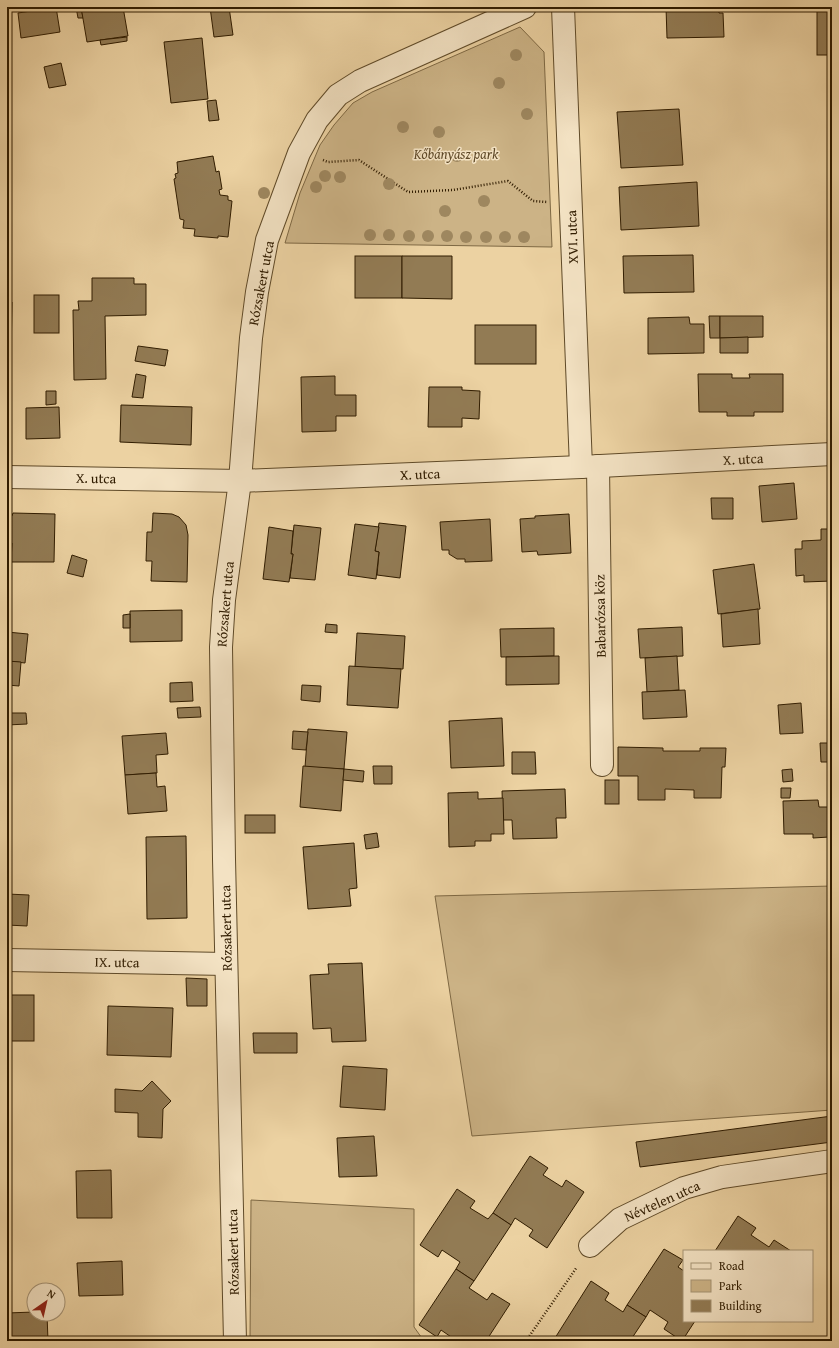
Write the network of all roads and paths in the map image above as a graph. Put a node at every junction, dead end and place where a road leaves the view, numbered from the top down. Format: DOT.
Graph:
graph roads {
  1 [pos="525,7"];
  2 [pos="564,7"];
  3 [pos="299,153"];
  4 [pos="571,201"];
  5 [pos="832,454"];
  6 [pos="589,467"];
  7 [pos="7,477"];
  8 [pos="240,481"];
  9 [pos="602,766"];
  10 [pos="7,960"];
  11 [pos="226,964"];
  12 [pos="832,1161"];
  13 [pos="590,1246"];
  14 [pos="235,1341"];
  15 [pos="526,1341"];
  1 -- 3 [label="street, Rózsakert utca"];
  2 -- 4 [label="street, XVI. utca"];
  3 -- 4 [label="path"];
  3 -- 8 [label="street, Rózsakert utca"];
  4 -- 6 [label="street, XVI. utca"];
  5 -- 6 [label="street, X. utca"];
  6 -- 8 [label="street, X. utca"];
  6 -- 9 [label="street, Babarózsa köz"];
  7 -- 8 [label="street, X. utca"];
  8 -- 11 [label="street, Rózsakert utca"];
  10 -- 11 [label="street, IX. utca"];
  11 -- 14 [label="street, Rózsakert utca"];
  12 -- 13 [label="street, Névtelen utca"];
  13 -- 15 [label="path"];
}
